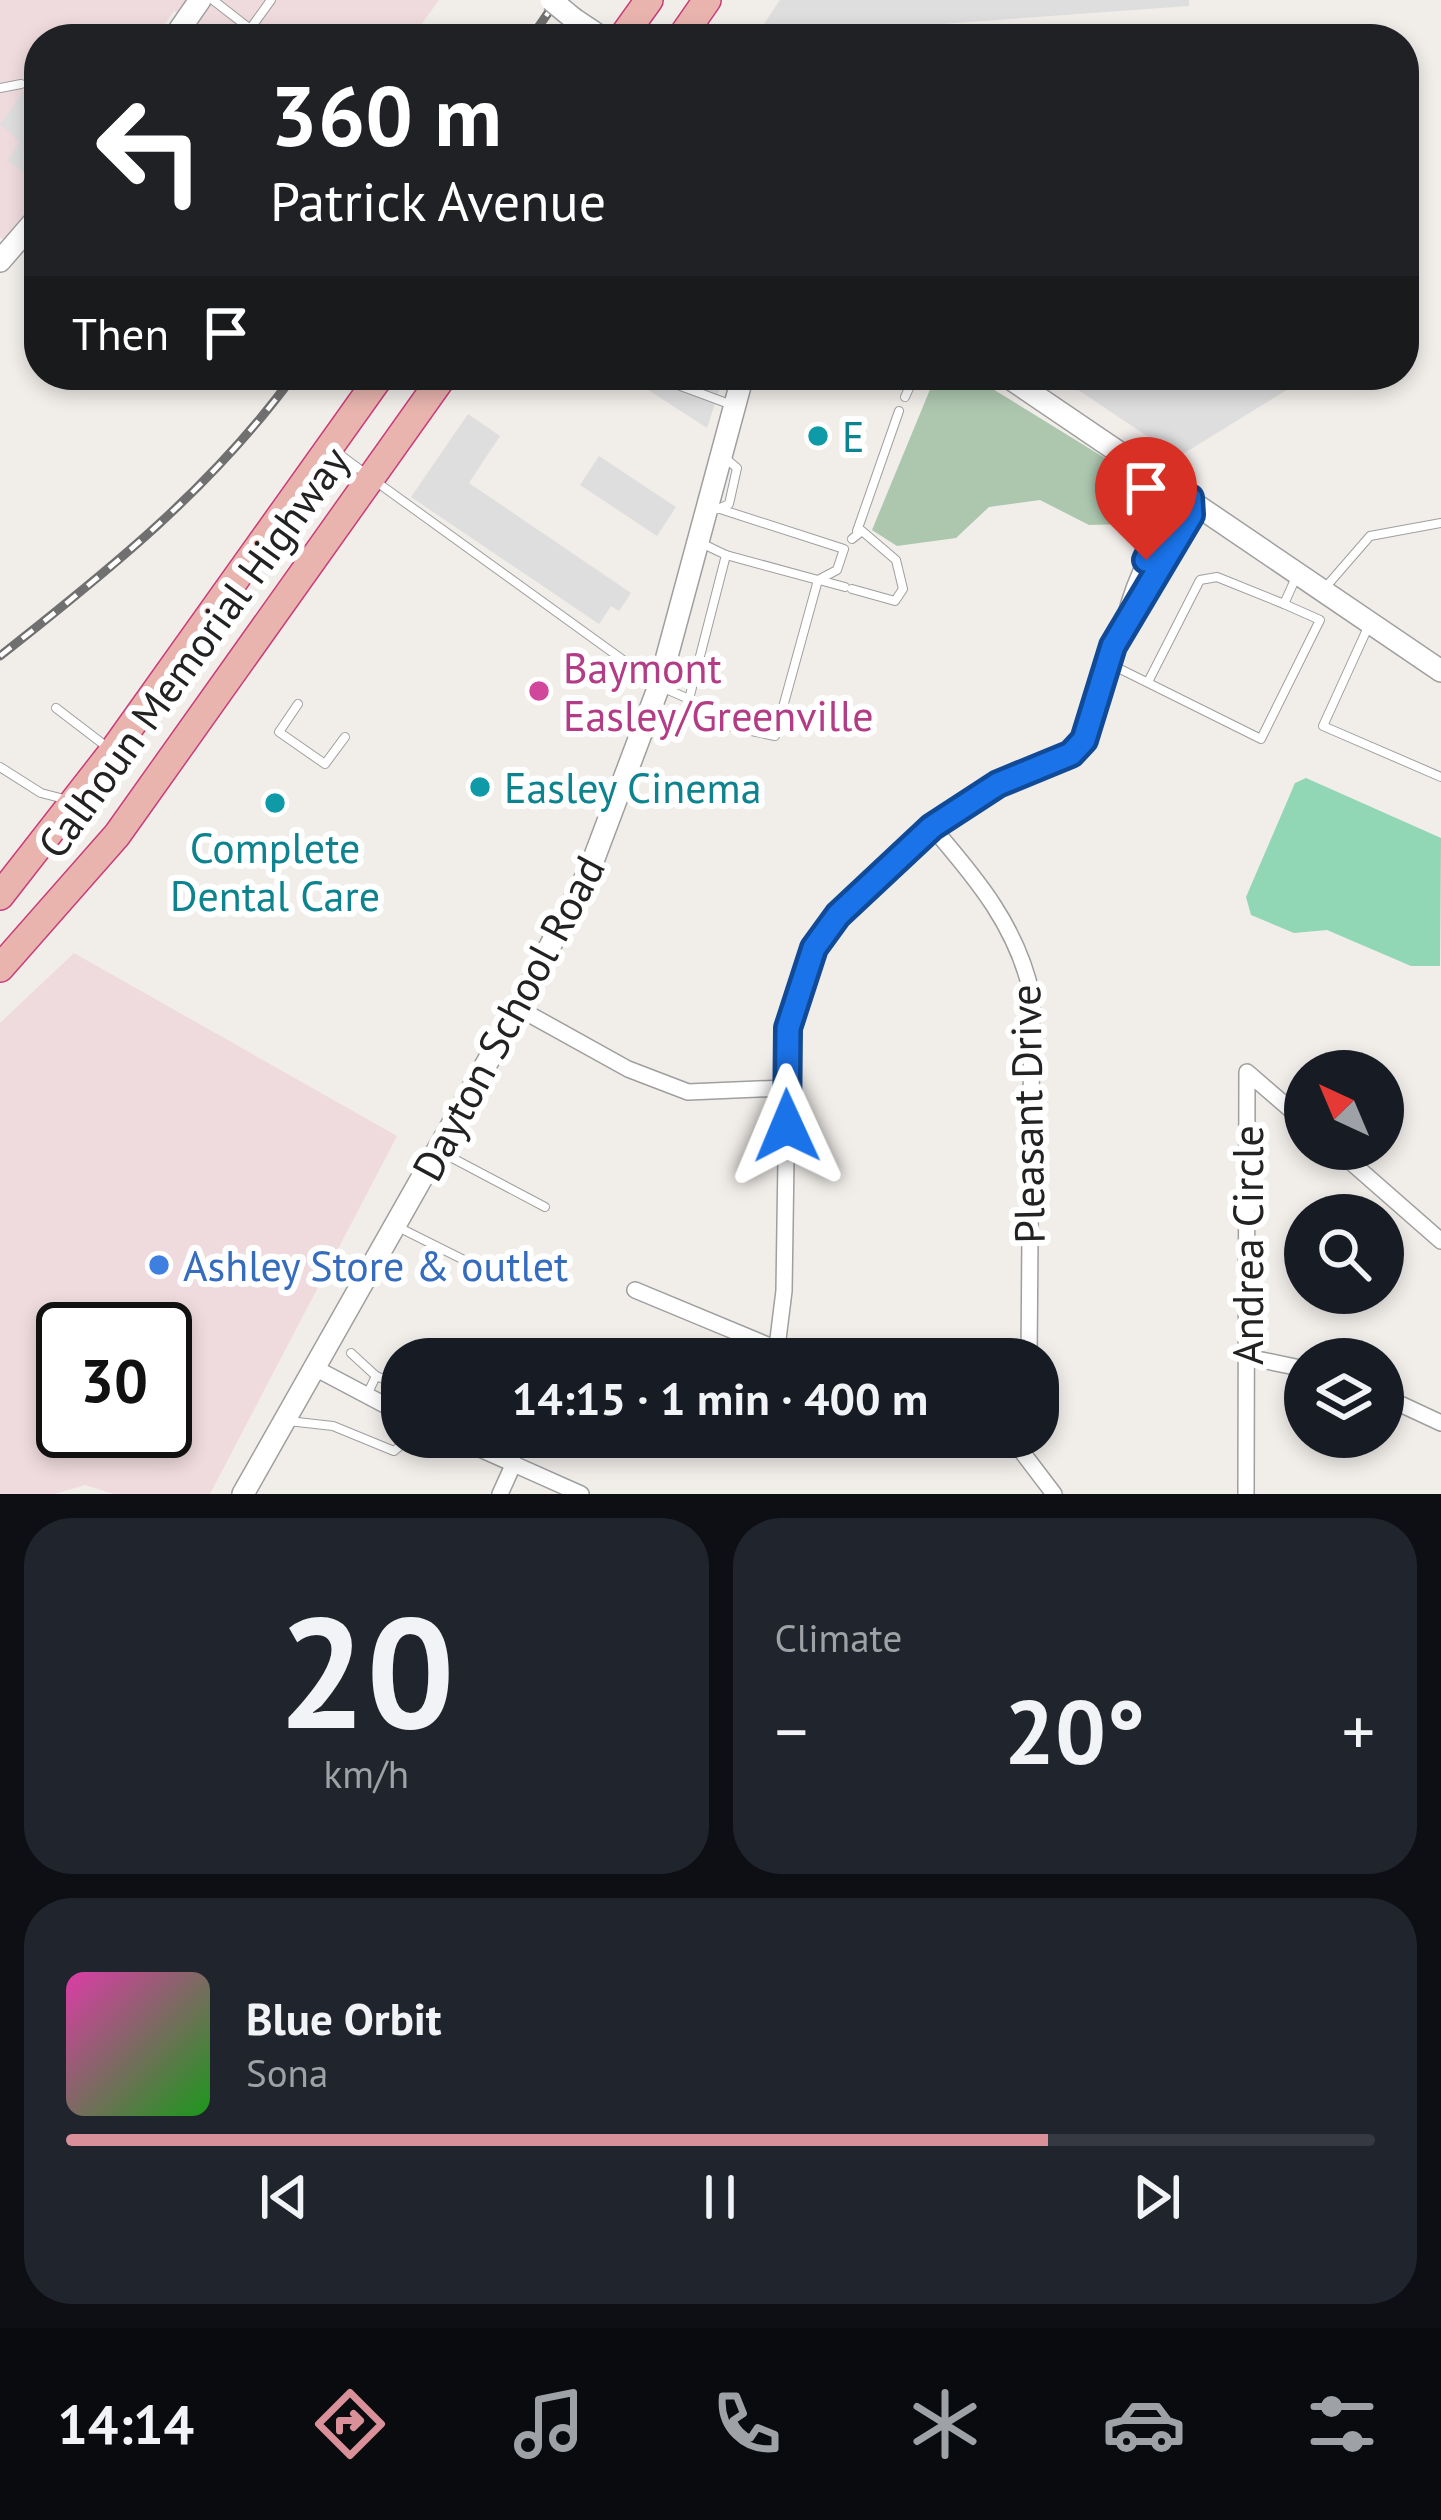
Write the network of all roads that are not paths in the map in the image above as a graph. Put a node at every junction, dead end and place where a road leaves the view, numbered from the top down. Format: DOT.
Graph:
graph roads {
  1 [pos="213,0"];
  2 [pos="551,0"];
  3 [pos="244,24"];
  4 [pos="582,24"];
  5 [pos="21,84"];
  6 [pos="0,88"];
  7 [pos="24,233"];
  8 [pos="0,261"];
  9 [pos="369,390"];
  10 [pos="433,390"];
  11 [pos="692,390"];
  12 [pos="738,390"];
  13 [pos="908,390"];
  14 [pos="1028,390"];
  15 [pos="905,397"];
  16 [pos="734,405"];
  17 [pos="899,411"];
  18 [pos="328,447"];
  19 [pos="370,478"];
  20 [pos="1190,498"];
  21 [pos="712,507"];
  22 [pos="1441,523"];
  23 [pos="852,539"];
  24 [pos="696,541"];
  25 [pos="727,555"];
  26 [pos="1298,574"];
  27 [pos="818,580"];
  28 [pos="1324,591"];
  29 [pos="1284,604"];
  30 [pos="1370,622"];
  31 [pos="1106,662"];
  32 [pos="1441,671"];
  33 [pos="1148,682"];
  34 [pos="659,686"];
  35 [pos="689,699"];
  36 [pos="298,704"];
  37 [pos="56,708"];
  38 [pos="345,737"];
  39 [pos="113,751"];
  40 [pos="0,767"];
  41 [pos="1441,777"];
  42 [pos="76,802"];
  43 [pos="932,827"];
  44 [pos="118,835"];
  45 [pos="1,892"];
  46 [pos="0,968"];
  47 [pos="518,1008"];
  48 [pos="784,1088"];
  49 [pos="1284,1104"];
  50 [pos="438,1151"];
  51 [pos="1360,1170"];
  52 [pos="545,1207"];
  53 [pos="397,1226"];
  54 [pos="1441,1241"];
  55 [pos="504,1280"];
  56 [pos="635,1290"];
  57 [pos="755,1338"];
  58 [pos="778,1338"];
  59 [pos="1028,1338"];
  60 [pos="351,1353"];
  61 [pos="1246,1357"];
  62 [pos="1284,1365"];
  63 [pos="315,1368"];
  64 [pos="376,1376"];
  65 [pos="381,1378"];
  66 [pos="366,1397"];
  67 [pos="381,1404"];
  68 [pos="1404,1406"];
  69 [pos="287,1420"];
  70 [pos="1441,1424"];
  71 [pos="381,1446"];
  72 [pos="502,1458"];
  73 [pos="1029,1458"];
  74 [pos="514,1463"];
  75 [pos="243,1494"];
  76 [pos="500,1494"];
  77 [pos="580,1494"];
  78 [pos="1054,1494"];
  79 [pos="1246,1494"];
  1 -- 3 [label="lane"];
  2 -- 4 [label="street, bridge"];
  5 -- 6 [label="lane"];
  7 -- 8 [label="street"];
  9 -- 18 [label="highway, Calhoun Memorial Highway"];
  10 -- 19 [label="highway, Calhoun Memorial Highway"];
  11 -- 16 [label="lane"];
  12 -- 16 [label="street, Dayton School Road"];
  13 -- 15 [label="lane"];
  14 -- 20 [label="street"];
  16 -- 21 [label="street, Dayton School Road"];
  17 -- 23 [label="lane"];
  18 -- 19 [label="lane"];
  18 -- 39 [label="highway, Calhoun Memorial Highway"];
  19 -- 34 [label="lane"];
  19 -- 44 [label="highway, Calhoun Memorial Highway"];
  20 -- 26 [label="street"];
  20 -- 31 [label="street"];
  21 -- 23 [label="lane"];
  21 -- 24 [label="street, Dayton School Road"];
  22 -- 28 [label="lane"];
  23 -- 27 [label="lane"];
  23 -- 27 [label="lane"];
  24 -- 25 [label="lane"];
  24 -- 34 [label="street, Dayton School Road"];
  25 -- 27 [label="lane"];
  25 -- 35 [label="lane"];
  26 -- 28 [label="street"];
  26 -- 29 [label="lane"];
  27 -- 35 [label="lane"];
  28 -- 30 [label="street"];
  29 -- 33 [label="lane"];
  29 -- 33 [label="lane"];
  30 -- 32 [label="street"];
  30 -- 41 [label="lane"];
  31 -- 33 [label="lane"];
  31 -- 43 [label="street"];
  34 -- 35 [label="lane"];
  34 -- 47 [label="street, Dayton School Road"];
  36 -- 38 [label="lane"];
  37 -- 39 [label="lane"];
  39 -- 42 [label="highway, Calhoun Memorial Highway"];
  40 -- 42 [label="lane"];
  42 -- 44 [label="highway"];
  42 -- 45 [label="highway, Calhoun Memorial Highway"];
  43 -- 48 [label="street"];
  43 -- 59 [label="street, Pleasant Drive"];
  44 -- 46 [label="highway, Calhoun Memorial Highway"];
  47 -- 48 [label="street"];
  47 -- 50 [label="street, Dayton School Road"];
  48 -- 58 [label="street"];
  49 -- 61 [label="street, Andrea Circle"];
  50 -- 52 [label="lane"];
  50 -- 53 [label="street, Dayton School Road"];
  51 -- 54 [label="street"];
  53 -- 55 [label="lane"];
  53 -- 63 [label="street, Dayton School Road"];
  56 -- 57 [label="street"];
  60 -- 64 [label="lane"];
  61 -- 62 [label="street"];
  61 -- 79 [label="street, Andrea Circle"];
  63 -- 66 [label="street"];
  63 -- 69 [label="street, Dayton School Road"];
  64 -- 65 [label="lane"];
  64 -- 66 [label="lane"];
  66 -- 67 [label="street"];
  68 -- 70 [label="street"];
  69 -- 71 [label="lane"];
  69 -- 75 [label="street, Dayton School Road"];
  72 -- 74 [label="street"];
  73 -- 78 [label="street"];
  74 -- 76 [label="street"];
  74 -- 77 [label="street"];
}
